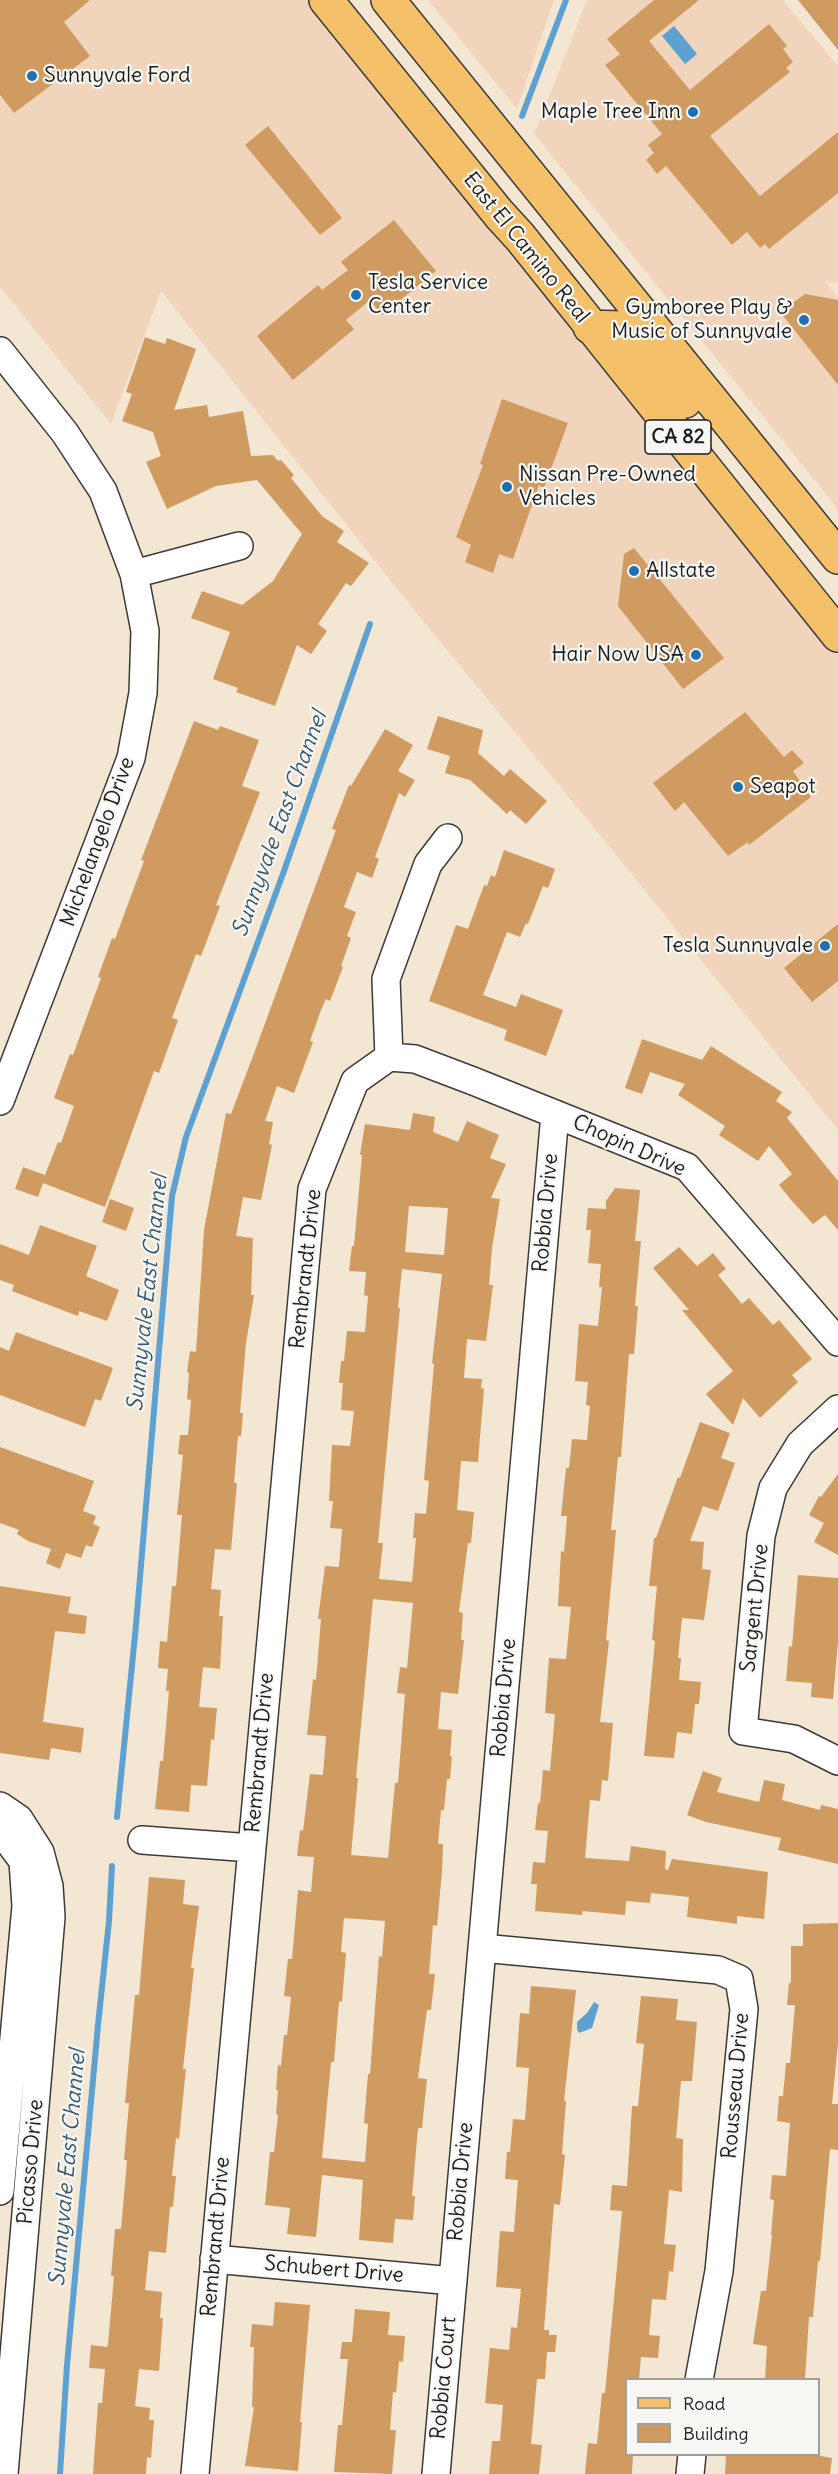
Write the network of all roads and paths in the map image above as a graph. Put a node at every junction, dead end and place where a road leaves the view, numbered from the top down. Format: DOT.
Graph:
graph roads {
  1 [pos="326,0"];
  2 [pos="388,0"];
  3 [pos="520,237"];
  4 [pos="607,270"];
  5 [pos="590,327"];
  6 [pos="0,351"];
  7 [pos="743,441"];
  8 [pos="239,546"];
  9 [pos="838,557"];
  10 [pos="134,574"];
  11 [pos="838,635"];
  12 [pos="448,838"];
  13 [pos="389,1057"];
  14 [pos="0,1101"];
  15 [pos="555,1114"];
  16 [pos="838,1342"];
  17 [pos="838,1409"];
  18 [pos="838,1761"];
  19 [pos="0,1806"];
  20 [pos="0,1830"];
  21 [pos="142,1840"];
  22 [pos="252,1848"];
  23 [pos="31,1856"];
  24 [pos="482,1948"];
  25 [pos="0,2191"];
  26 [pos="214,2259"];
  27 [pos="453,2281"];
  28 [pos="699,2378"];
  29 [pos="692,2456"];
  30 [pos="4,2474"];
  31 [pos="195,2474"];
  32 [pos="436,2474"];
  33 [pos="690,2474"];
  1 -- 3 [label="main road, East El Camino Real / CA 82"];
  2 -- 4 [label="main road, CA 82"];
  3 -- 4 [label="main road"];
  3 -- 5 [label="main road, East El Camino Real / CA 82"];
  4 -- 7 [label="main road, CA 82"];
  5 -- 7 [label="main road"];
  5 -- 11 [label="main road, East El Camino Real / CA 82"];
  6 -- 10 [label="street, Michelangelo Drive"];
  7 -- 9 [label="main road, CA 82"];
  8 -- 10 [label="street"];
  10 -- 14 [label="street, Michelangelo Drive"];
  12 -- 13 [label="street"];
  13 -- 15 [label="street, Chopin Drive"];
  13 -- 22 [label="street, Rembrandt Drive"];
  15 -- 16 [label="street, Chopin Drive"];
  15 -- 24 [label="street, Robbia Drive"];
  17 -- 18 [label="street, Sargent Drive"];
  19 -- 23 [label="street"];
  20 -- 23 [label="street"];
  21 -- 22 [label="street"];
  22 -- 26 [label="street, Rembrandt Drive"];
  23 -- 25 [label="street, Picasso Drive"];
  23 -- 30 [label="street, Picasso Drive"];
  24 -- 27 [label="street, Robbia Drive"];
  24 -- 28 [label="street, Rousseau Drive"];
  26 -- 27 [label="street, Schubert Drive"];
  26 -- 31 [label="street, Rembrandt Drive"];
  27 -- 32 [label="street, Robbia Court"];
  29 -- 33 [label="street"];
}
